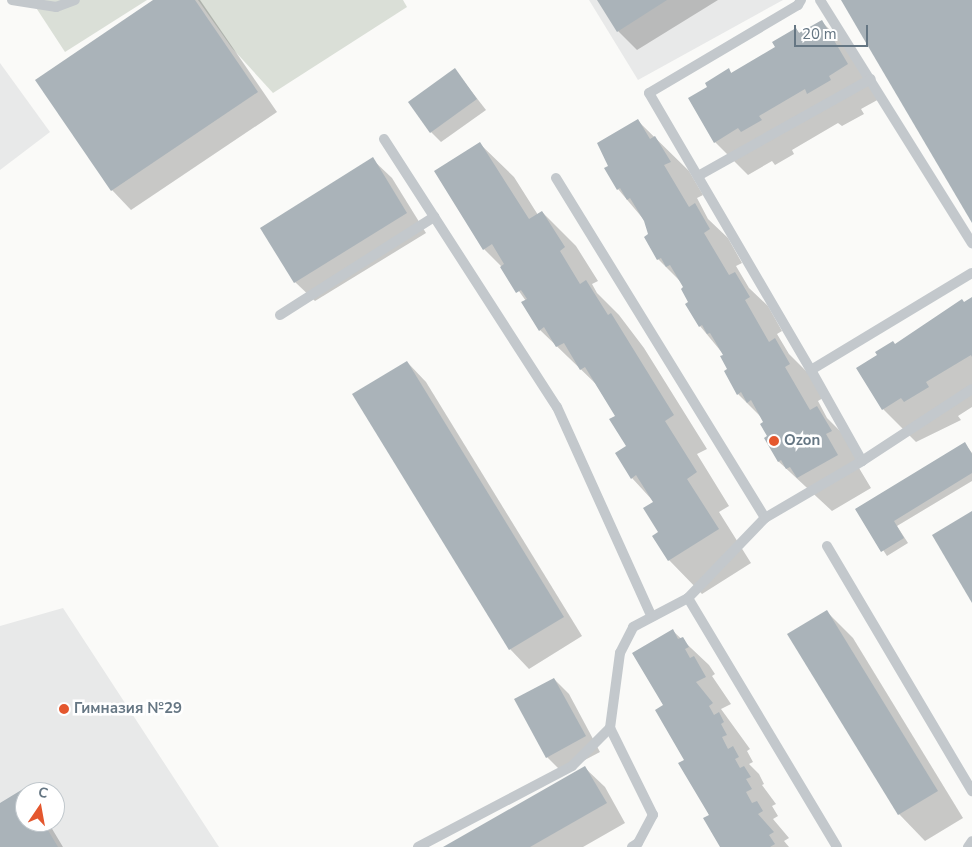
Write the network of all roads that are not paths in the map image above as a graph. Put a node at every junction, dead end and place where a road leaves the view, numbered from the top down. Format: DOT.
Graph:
graph roads {
  1 [pos="12,0"];
  2 [pos="75,0"];
  3 [pos="801,0"];
  4 [pos="820,0"];
  5 [pos="871,79"];
  6 [pos="384,139"];
  7 [pos="698,176"];
  8 [pos="556,178"];
  9 [pos="434,217"];
  10 [pos="972,243"];
  11 [pos="972,273"];
  12 [pos="280,315"];
  13 [pos="811,370"];
  14 [pos="972,389"];
  15 [pos="862,461"];
  16 [pos="765,518"];
  17 [pos="827,546"];
  18 [pos="688,598"];
  19 [pos="652,617"];
  20 [pos="610,728"];
  21 [pos="972,791"];
  22 [pos="972,841"];
  23 [pos="418,847"];
  24 [pos="632,847"];
  25 [pos="837,847"];
  26 [pos="968,847"];
  1 -- 2 [label="lane"];
  3 -- 7 [label="lane"];
  4 -- 5 [label="lane"];
  5 -- 7 [label="lane"];
  5 -- 10 [label="lane"];
  6 -- 9 [label="lane"];
  7 -- 13 [label="lane"];
  8 -- 16 [label="lane"];
  9 -- 12 [label="lane"];
  9 -- 19 [label="lane"];
  11 -- 13 [label="lane"];
  13 -- 15 [label="lane"];
  14 -- 15 [label="lane"];
  15 -- 16 [label="lane"];
  16 -- 18 [label="lane"];
  17 -- 21 [label="lane"];
  18 -- 19 [label="lane"];
  18 -- 25 [label="lane"];
  19 -- 20 [label="lane"];
  20 -- 23 [label="lane"];
  20 -- 24 [label="lane"];
  22 -- 26 [label="lane"];
}
